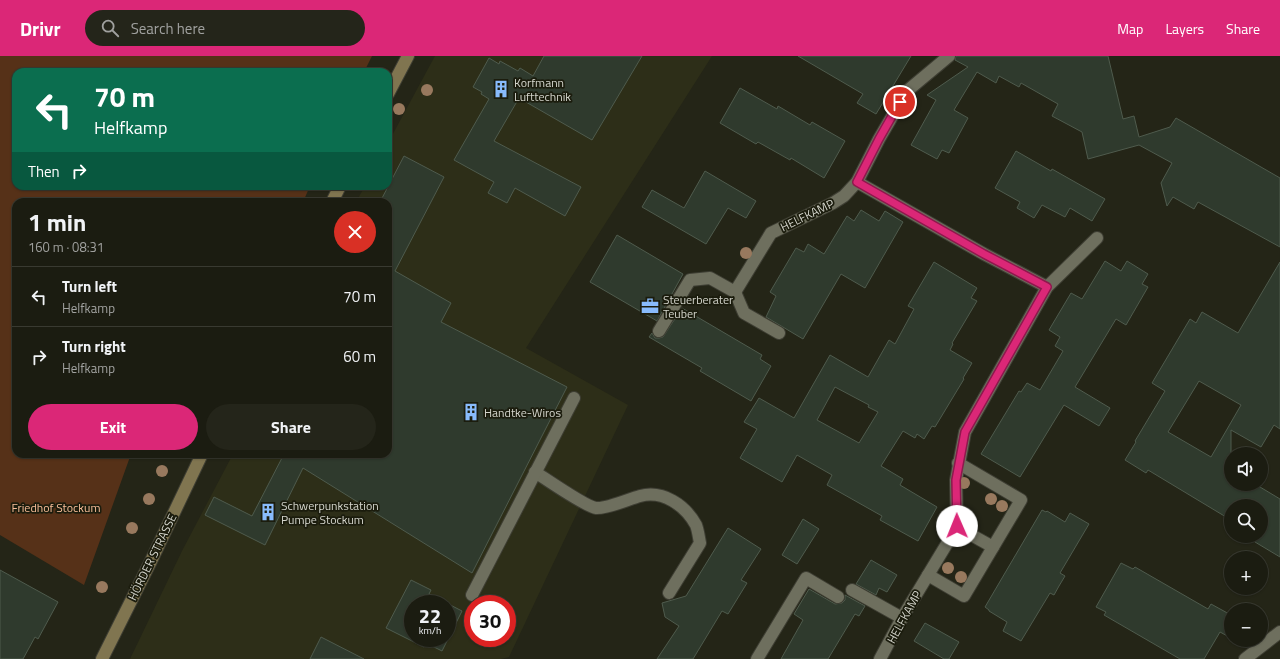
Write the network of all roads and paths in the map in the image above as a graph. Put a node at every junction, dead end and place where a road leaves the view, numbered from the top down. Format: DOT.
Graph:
graph roads {
  1 [pos="408,56"];
  2 [pos="949,56"];
  3 [pos="392,86"];
  4 [pos="857,182"];
  5 [pos="1097,238"];
  6 [pos="1047,287"];
  7 [pos="735,292"];
  8 [pos="659,331"];
  9 [pos="778,333"];
  10 [pos="574,398"];
  11 [pos="200,458"];
  12 [pos="958,463"];
  13 [pos="535,472"];
  14 [pos="957,526"];
  15 [pos="993,547"];
  16 [pos="928,575"];
  17 [pos="852,590"];
  18 [pos="670,593"];
  19 [pos="472,595"];
  20 [pos="838,597"];
  21 [pos="902,618"];
  22 [pos="1280,632"];
  23 [pos="102,659"];
  24 [pos="757,659"];
  25 [pos="880,659"];
  26 [pos="1245,659"];
  1 -- 3 [label="main road"];
  2 -- 4 [label="street, HELFKAMP"];
  4 -- 6 [label="street"];
  4 -- 7 [label="street, HELFKAMP"];
  5 -- 6 [label="street"];
  6 -- 12 [label="street"];
  7 -- 8 [label="street"];
  7 -- 9 [label="street"];
  10 -- 13 [label="street"];
  11 -- 23 [label="main road, HÖRDER STRASSE"];
  12 -- 14 [label="street"];
  12 -- 15 [label="street"];
  13 -- 18 [label="street"];
  13 -- 19 [label="street"];
  14 -- 15 [label="street"];
  14 -- 16 [label="street, HELFKAMP"];
  15 -- 16 [label="street"];
  16 -- 21 [label="street, HELFKAMP"];
  17 -- 21 [label="street"];
  20 -- 24 [label="street"];
  21 -- 25 [label="street, HELFKAMP"];
  22 -- 26 [label="street"];
}
